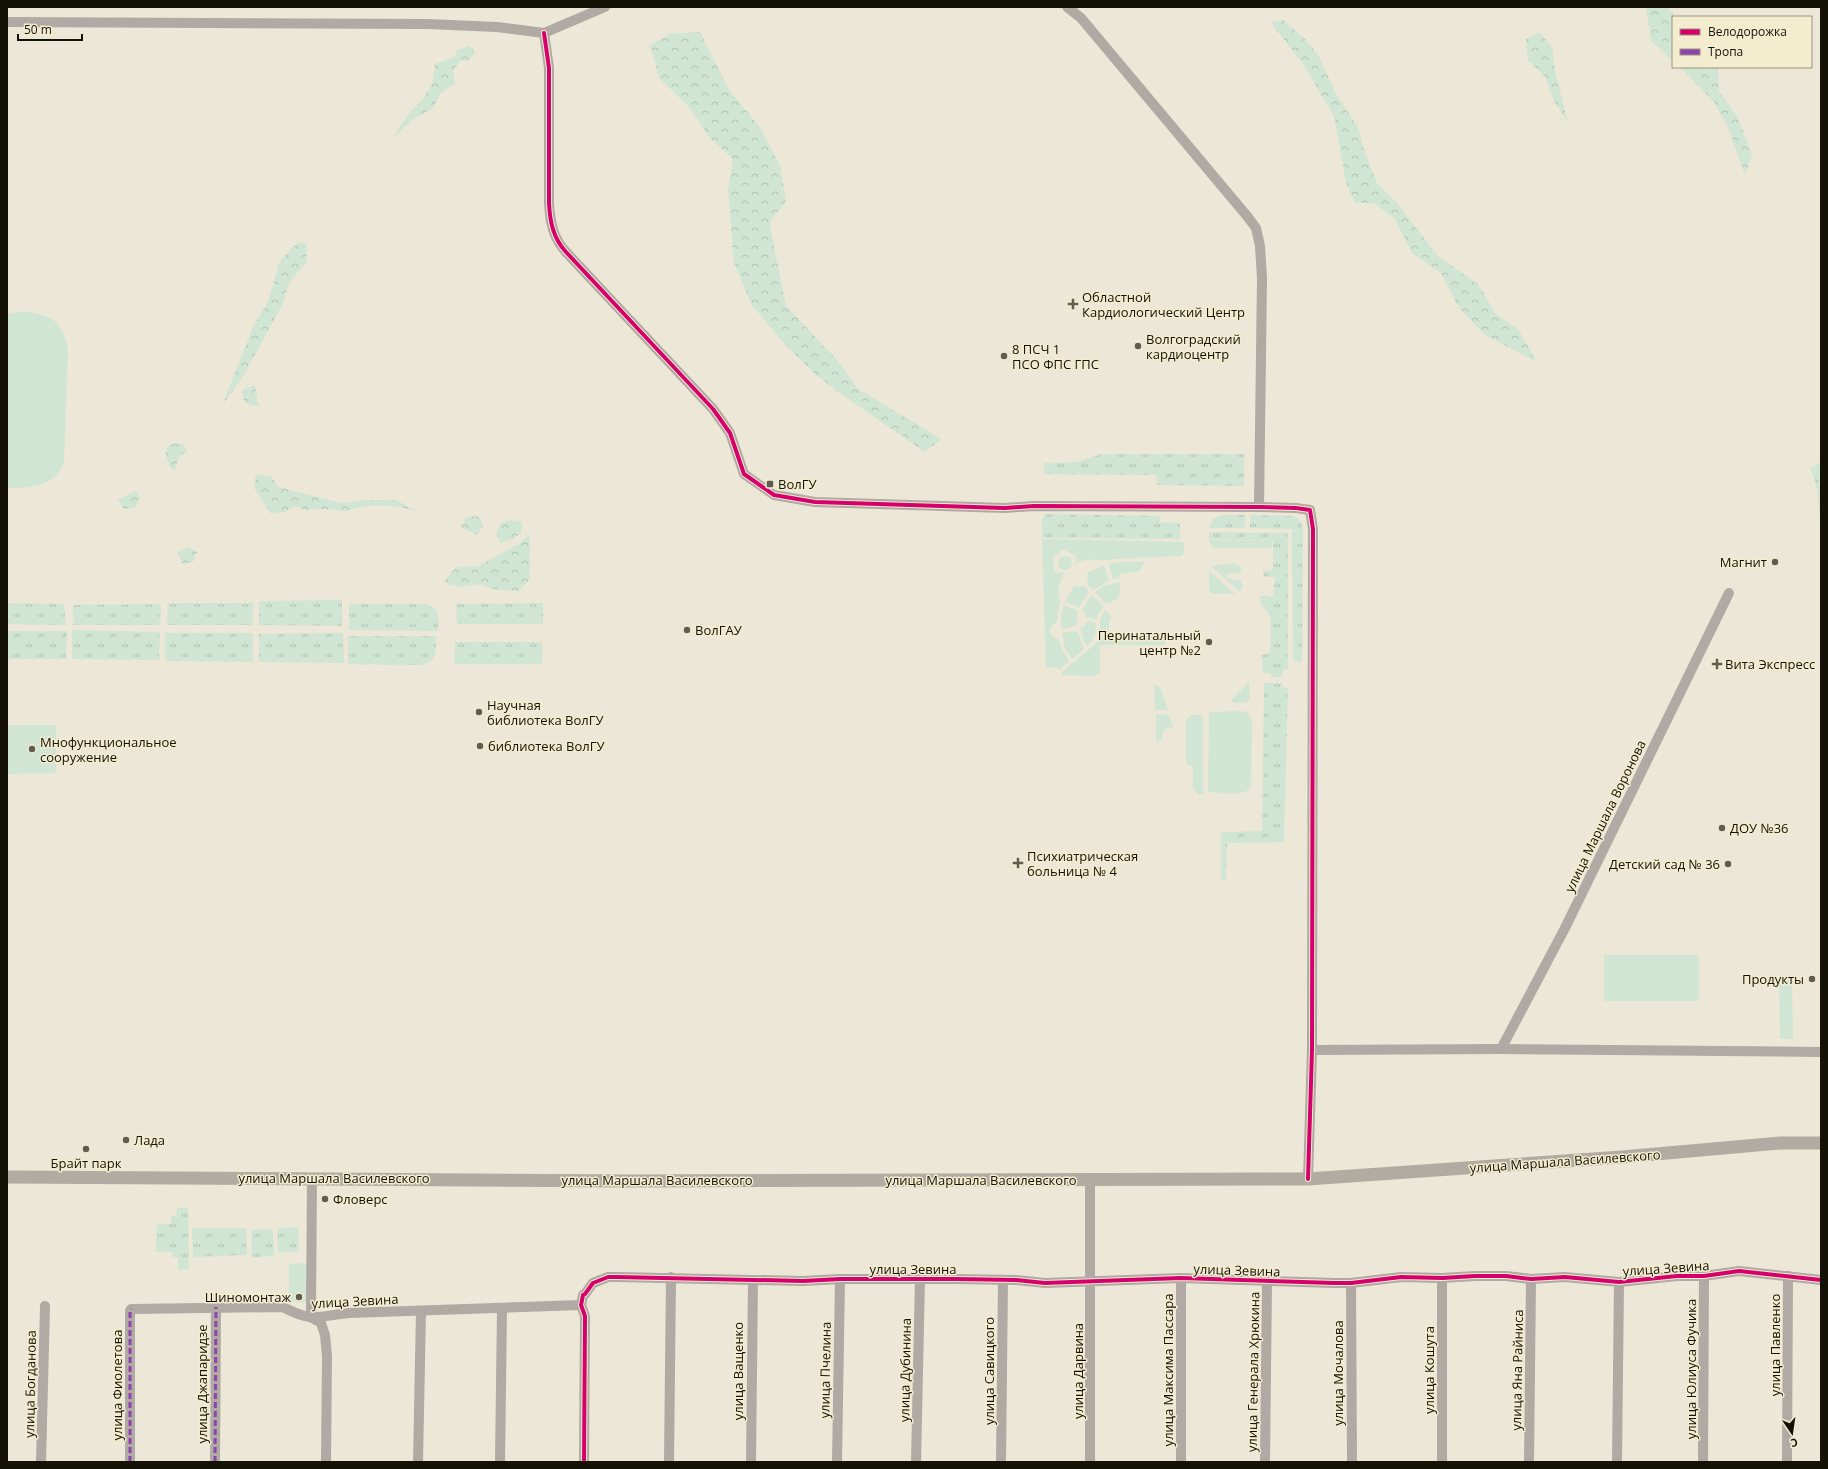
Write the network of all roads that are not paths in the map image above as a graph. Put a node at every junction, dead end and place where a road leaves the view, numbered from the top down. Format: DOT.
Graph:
graph roads {
  1 [pos="605,7"];
  2 [pos="1067,7"];
  3 [pos="7,22"];
  4 [pos="544,33"];
  5 [pos="1260,507"];
  6 [pos="1729,593"];
  7 [pos="1502,1049"];
  8 [pos="1312,1050"];
  9 [pos="1821,1052"];
  10 [pos="1821,1143"];
  11 [pos="7,1177"];
  12 [pos="312,1178"];
  13 [pos="1308,1179"];
  14 [pos="1090,1180"];
  15 [pos="1704,1276"];
  16 [pos="1788,1276"];
  17 [pos="671,1277"];
  18 [pos="1182,1278"];
  19 [pos="1442,1278"];
  20 [pos="840,1279"];
  21 [pos="1531,1279"];
  22 [pos="752,1280"];
  23 [pos="920,1280"];
  24 [pos="1003,1280"];
  25 [pos="1821,1280"];
  26 [pos="1091,1281"];
  27 [pos="1267,1282"];
  28 [pos="1619,1282"];
  29 [pos="1351,1283"];
  30 [pos="581,1305"];
  31 [pos="45,1306"];
  32 [pos="216,1307"];
  33 [pos="132,1309"];
  34 [pos="502,1309"];
  35 [pos="421,1311"];
  36 [pos="312,1318"];
  37 [pos="41,1462"];
  38 [pos="130,1462"];
  39 [pos="215,1462"];
  40 [pos="326,1462"];
  41 [pos="418,1462"];
  42 [pos="500,1462"];
  43 [pos="584,1462"];
  44 [pos="669,1462"];
  45 [pos="751,1462"];
  46 [pos="837,1462"];
  47 [pos="916,1462"];
  48 [pos="1001,1462"];
  49 [pos="1090,1462"];
  50 [pos="1181,1462"];
  51 [pos="1265,1462"];
  52 [pos="1352,1462"];
  53 [pos="1442,1462"];
  54 [pos="1529,1462"];
  55 [pos="1617,1462"];
  56 [pos="1703,1462"];
  57 [pos="1787,1462"];
  1 -- 4 [label="street"];
  2 -- 5 [label="street"];
  3 -- 4 [label="street"];
  4 -- 5 [label="street"];
  5 -- 8 [label="street"];
  6 -- 7 [label="street, улица Маршала Воронова"];
  7 -- 8 [label="street"];
  7 -- 9 [label="street"];
  8 -- 13 [label="street"];
  10 -- 13 [label="main road, улица Маршала Василевского"];
  11 -- 12 [label="main road, улица Маршала Василевского"];
  12 -- 14 [label="main road, улица Маршала Василевского"];
  12 -- 36 [label="street"];
  13 -- 14 [label="main road, улица Маршала Василевского"];
  14 -- 26 [label="street, улица Дарвина"];
  15 -- 16 [label="street, улица Зевина"];
  15 -- 28 [label="street, улица Зевина"];
  15 -- 56 [label="street, улица Юлиуса Фучика"];
  16 -- 25 [label="street, улица Зевина"];
  16 -- 57 [label="street, улица Павленко"];
  17 -- 22 [label="street, улица Зевина"];
  17 -- 30 [label="street, улица Зевина"];
  17 -- 44 [label="street"];
  18 -- 26 [label="street, улица Зевина"];
  18 -- 27 [label="street, улица Зевина"];
  18 -- 50 [label="street, улица Максима Пассара"];
  19 -- 21 [label="street, улица Зевина"];
  19 -- 29 [label="street, улица Зевина"];
  19 -- 53 [label="street, улица Кошута"];
  20 -- 22 [label="street, улица Зевина"];
  20 -- 23 [label="street, улица Зевина"];
  20 -- 46 [label="street, улица Пчелина"];
  21 -- 28 [label="street, улица Зевина"];
  21 -- 54 [label="street, улица Яна Райниса"];
  22 -- 45 [label="street, улица Ващенко"];
  23 -- 24 [label="street, улица Зевина"];
  23 -- 47 [label="street, улица Дубинина"];
  24 -- 26 [label="street, улица Зевина"];
  24 -- 48 [label="street, улица Савицкого"];
  26 -- 49 [label="street, улица Дарвина"];
  27 -- 29 [label="street, улица Зевина"];
  27 -- 51 [label="street, улица Генерала Хрюкина"];
  28 -- 55 [label="street"];
  29 -- 52 [label="street, улица Мочалова"];
  30 -- 34 [label="street, улица Зевина"];
  30 -- 43 [label="street"];
  31 -- 37 [label="street, улица Богданова"];
  32 -- 33 [label="street, улица Зевина"];
  32 -- 36 [label="street, улица Зевина"];
  32 -- 39 [label="street, улица Джапаридзе"];
  33 -- 38 [label="street, улица Фиолетова"];
  34 -- 35 [label="street, улица Зевина"];
  34 -- 42 [label="street"];
  35 -- 36 [label="street, улица Зевина"];
  35 -- 41 [label="street"];
  36 -- 40 [label="street"];
}
